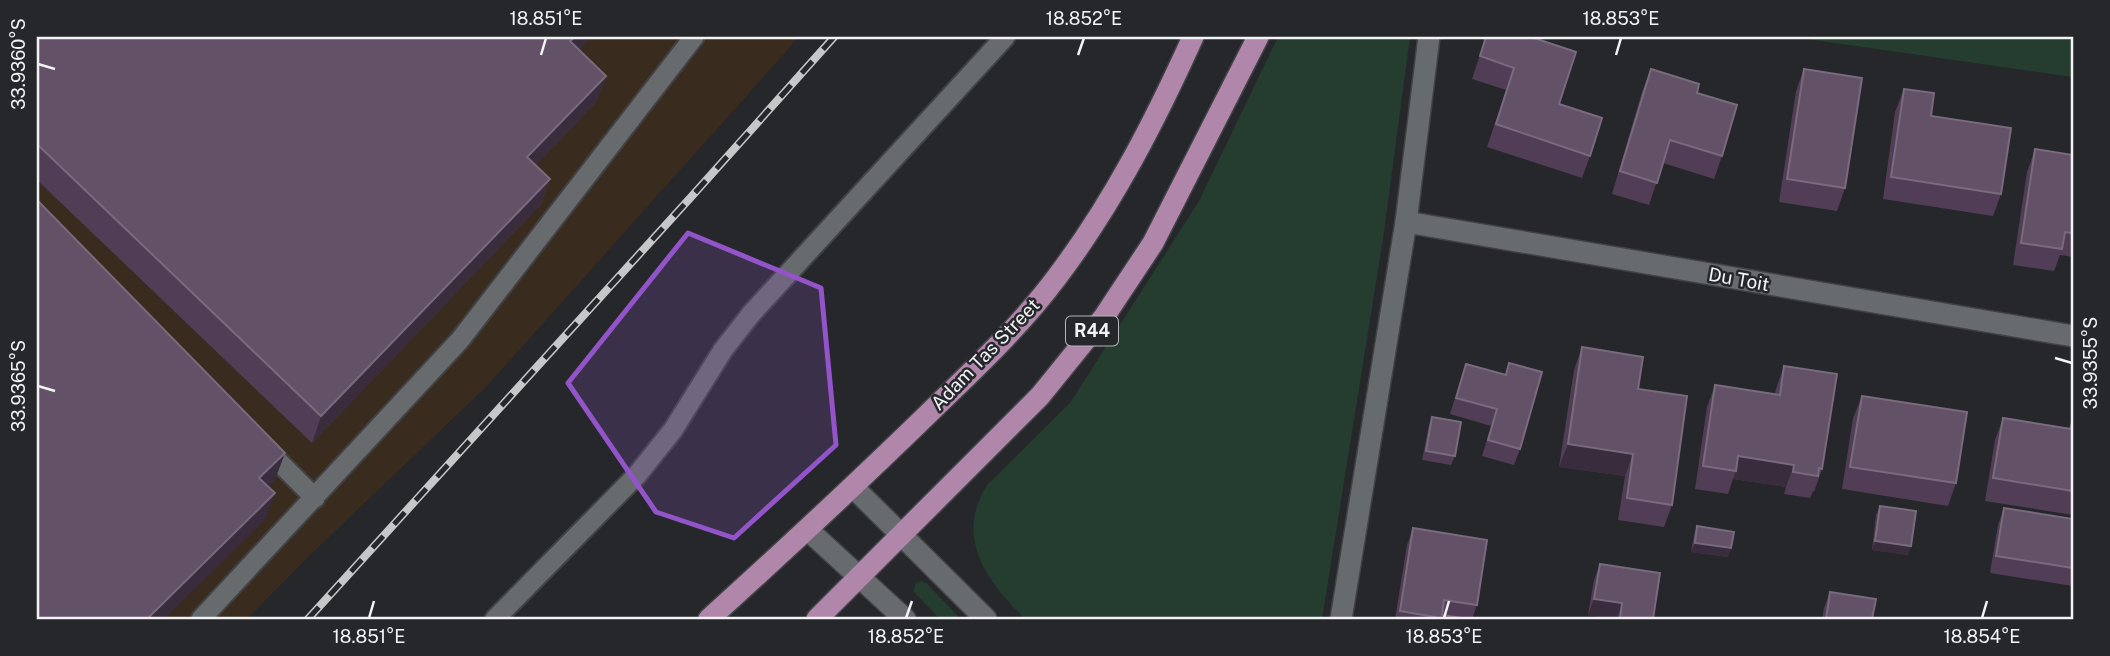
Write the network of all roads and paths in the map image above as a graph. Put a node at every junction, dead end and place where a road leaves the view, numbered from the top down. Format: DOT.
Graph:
graph roads {
  1 [pos="694,37"];
  2 [pos="1005,37"];
  3 [pos="1193,37"];
  4 [pos="1258,37"];
  5 [pos="1429,37"];
  6 [pos="1406,222"];
  7 [pos="2073,337"];
  8 [pos="247,430"];
  9 [pos="853,487"];
  10 [pos="314,498"];
  11 [pos="808,530"];
  12 [pos="901,536"];
  13 [pos="860,578"];
  14 [pos="201,619"];
  15 [pos="495,619"];
  16 [pos="709,619"];
  17 [pos="817,619"];
  18 [pos="905,619"];
  19 [pos="986,619"];
  20 [pos="1341,619"];
  1 -- 10 [label="lane"];
  2 -- 15 [label="lane"];
  3 -- 9 [label="main road, Adam Tas Street"];
  4 -- 12 [label="main road, R44"];
  5 -- 6 [label="street"];
  6 -- 7 [label="street, Du Toit"];
  6 -- 20 [label="street"];
  8 -- 10 [label="lane"];
  9 -- 11 [label="main road, Adam Tas Street"];
  9 -- 12 [label="street"];
  10 -- 14 [label="lane"];
  11 -- 13 [label="street"];
  11 -- 16 [label="main road, Adam Tas Street"];
  12 -- 13 [label="main road, R44"];
  12 -- 19 [label="street"];
  13 -- 17 [label="main road, R44"];
  13 -- 18 [label="street"];
}
